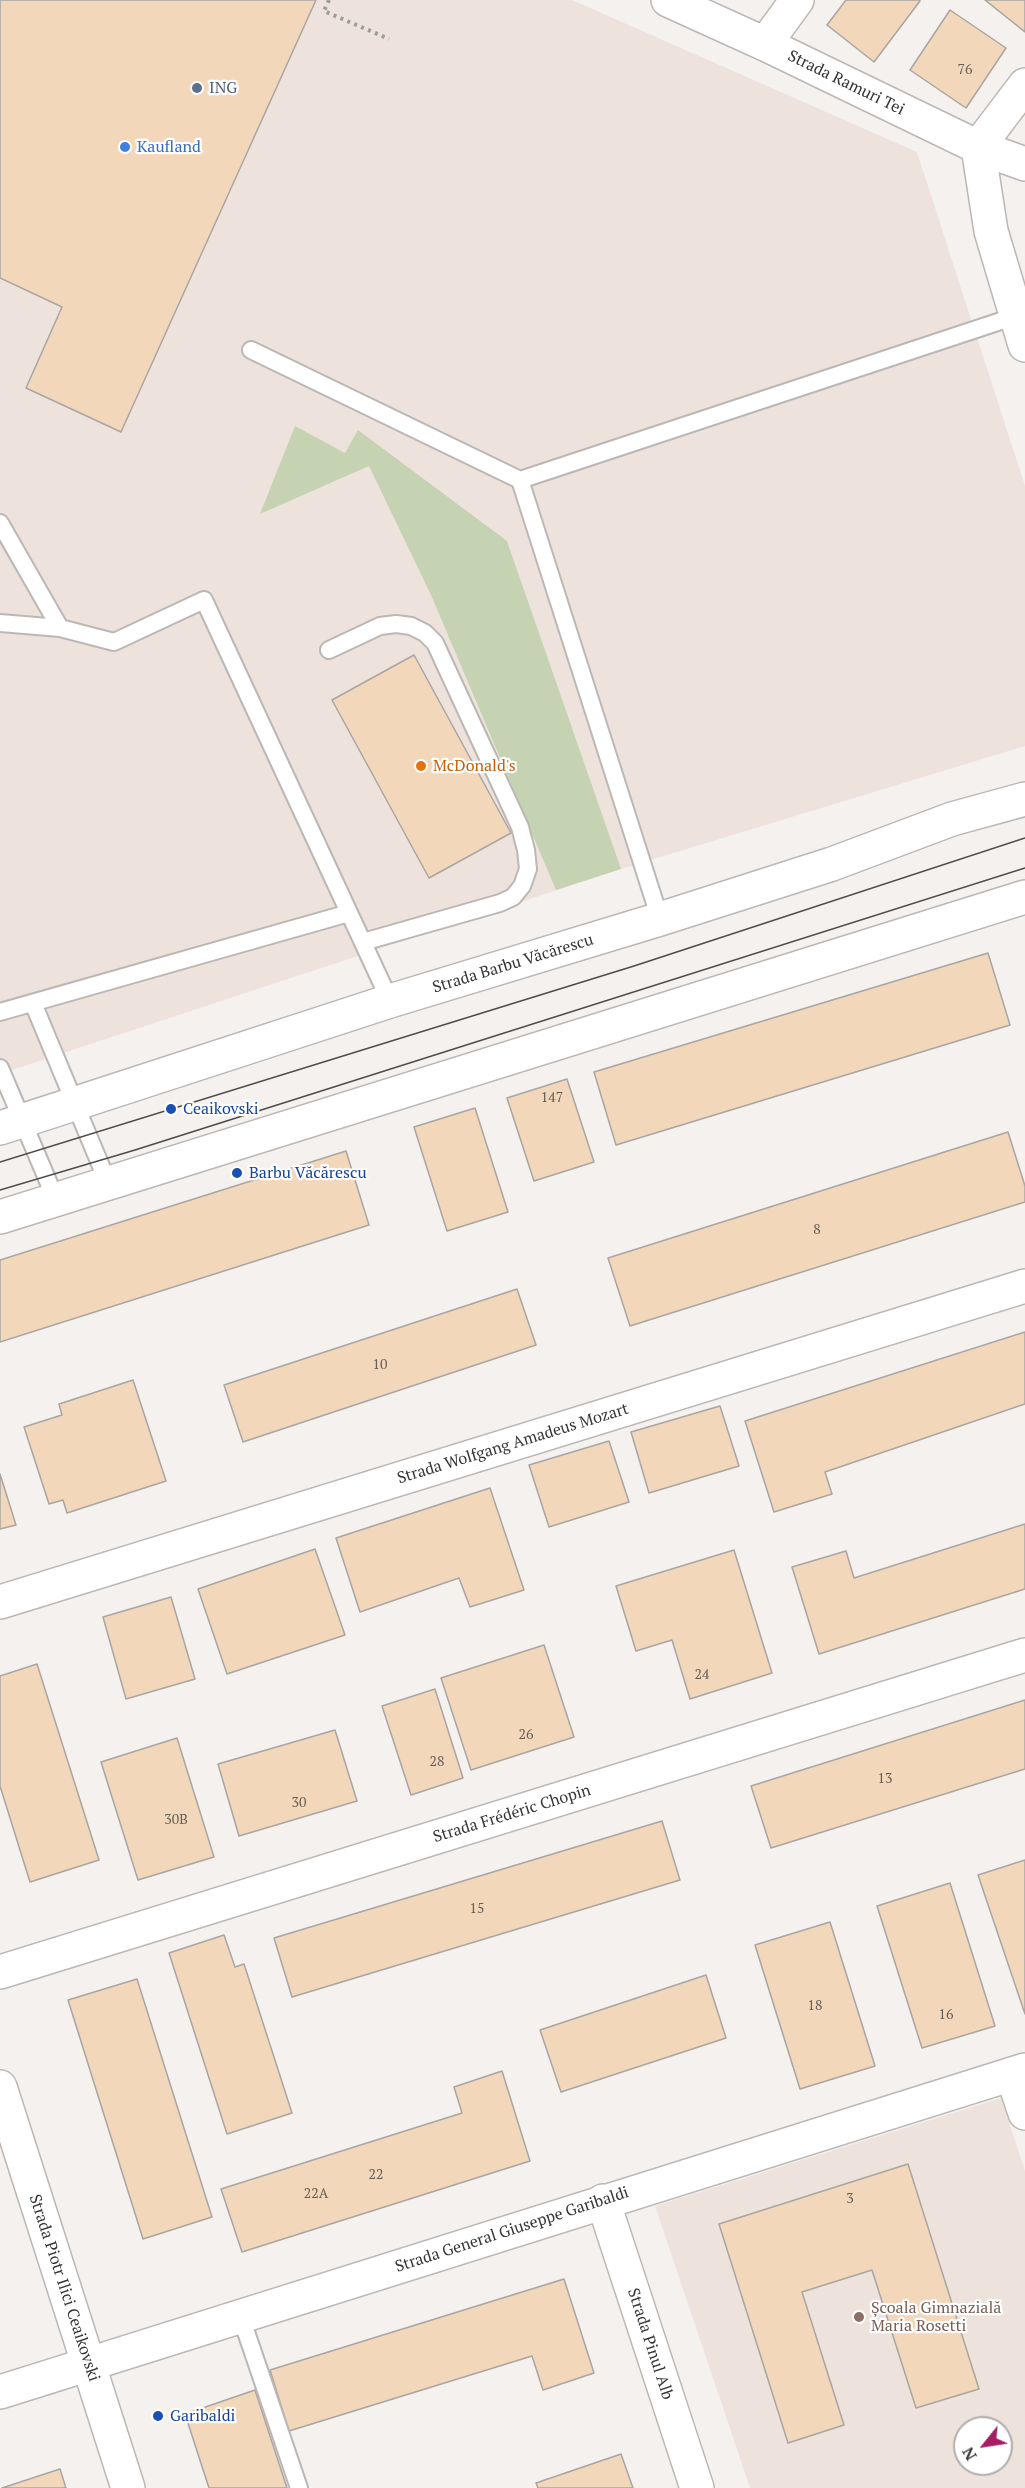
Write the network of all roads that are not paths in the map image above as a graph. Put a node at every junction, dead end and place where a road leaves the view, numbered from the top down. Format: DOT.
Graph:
graph roads {
  1 [pos="668,0"];
  2 [pos="797,0"];
  3 [pos="765,44"];
  4 [pos="1025,85"];
  5 [pos="978,147"];
  6 [pos="1025,164"];
  7 [pos="1019,305"];
  8 [pos="251,350"];
  9 [pos="520,480"];
  10 [pos="0,523"];
  11 [pos="0,623"];
  12 [pos="60,628"];
  13 [pos="329,650"];
  14 [pos="1025,798"];
  15 [pos="1025,897"];
  16 [pos="349,913"];
  17 [pos="660,920"];
  18 [pos="363,942"];
  19 [pos="390,1001"];
  20 [pos="33,1003"];
  21 [pos="0,1012"];
  22 [pos="0,1068"];
  23 [pos="75,1103"];
  24 [pos="11,1125"];
  25 [pos="108,1183"];
  26 [pos="56,1200"];
  27 [pos="0,1217"];
  28 [pos="1025,1286"];
  29 [pos="0,1602"];
  30 [pos="1025,1655"];
  31 [pos="0,1972"];
  32 [pos="1018,2072"];
  33 [pos="0,2087"];
  34 [pos="1025,2113"];
  35 [pos="603,2201"];
  36 [pos="241,2317"];
  37 [pos="88,2365"];
  38 [pos="0,2392"];
  39 [pos="128,2488"];
  40 [pos="299,2488"];
  41 [pos="697,2488"];
  1 -- 3 [label="street, Strada Ramuri Tei"];
  2 -- 3 [label="street"];
  3 -- 5 [label="street, Strada Ramuri Tei"];
  4 -- 5 [label="street"];
  5 -- 6 [label="street, Strada Ramuri Tei"];
  5 -- 7 [label="street"];
  7 -- 9 [label="lane"];
  8 -- 9 [label="lane"];
  9 -- 17 [label="lane"];
  10 -- 12 [label="lane"];
  11 -- 12 [label="lane"];
  12 -- 16 [label="lane"];
  13 -- 18 [label="lane"];
  14 -- 17 [label="street, Strada Barbu Văcărescu"];
  15 -- 25 [label="street"];
  16 -- 18 [label="lane"];
  16 -- 20 [label="lane"];
  17 -- 19 [label="street, Strada Barbu Văcărescu"];
  18 -- 19 [label="lane"];
  19 -- 23 [label="street, Strada Barbu Văcărescu"];
  20 -- 21 [label="lane"];
  20 -- 23 [label="lane"];
  22 -- 24 [label="lane"];
  23 -- 24 [label="street, Strada Barbu Văcărescu"];
  23 -- 25 [label="lane"];
  24 -- 26 [label="lane"];
  25 -- 26 [label="street"];
  26 -- 27 [label="street"];
  28 -- 29 [label="street, Strada Wolfgang Amadeus Mozart"];
  30 -- 31 [label="street, Strada Frédéric Chopin"];
  32 -- 34 [label="street"];
  32 -- 35 [label="street, Strada General Giuseppe Garibaldi"];
  33 -- 37 [label="street, Strada Piotr Ilici Ceaikovski"];
  35 -- 36 [label="street, Strada General Giuseppe Garibaldi"];
  35 -- 41 [label="street, Strada Pinul Alb"];
  36 -- 37 [label="street, Strada General Giuseppe Garibaldi"];
  36 -- 40 [label="lane"];
  37 -- 38 [label="street, Strada General Giuseppe Garibaldi"];
  37 -- 39 [label="street, Strada Piotr Ilici Ceaikovski"];
}
